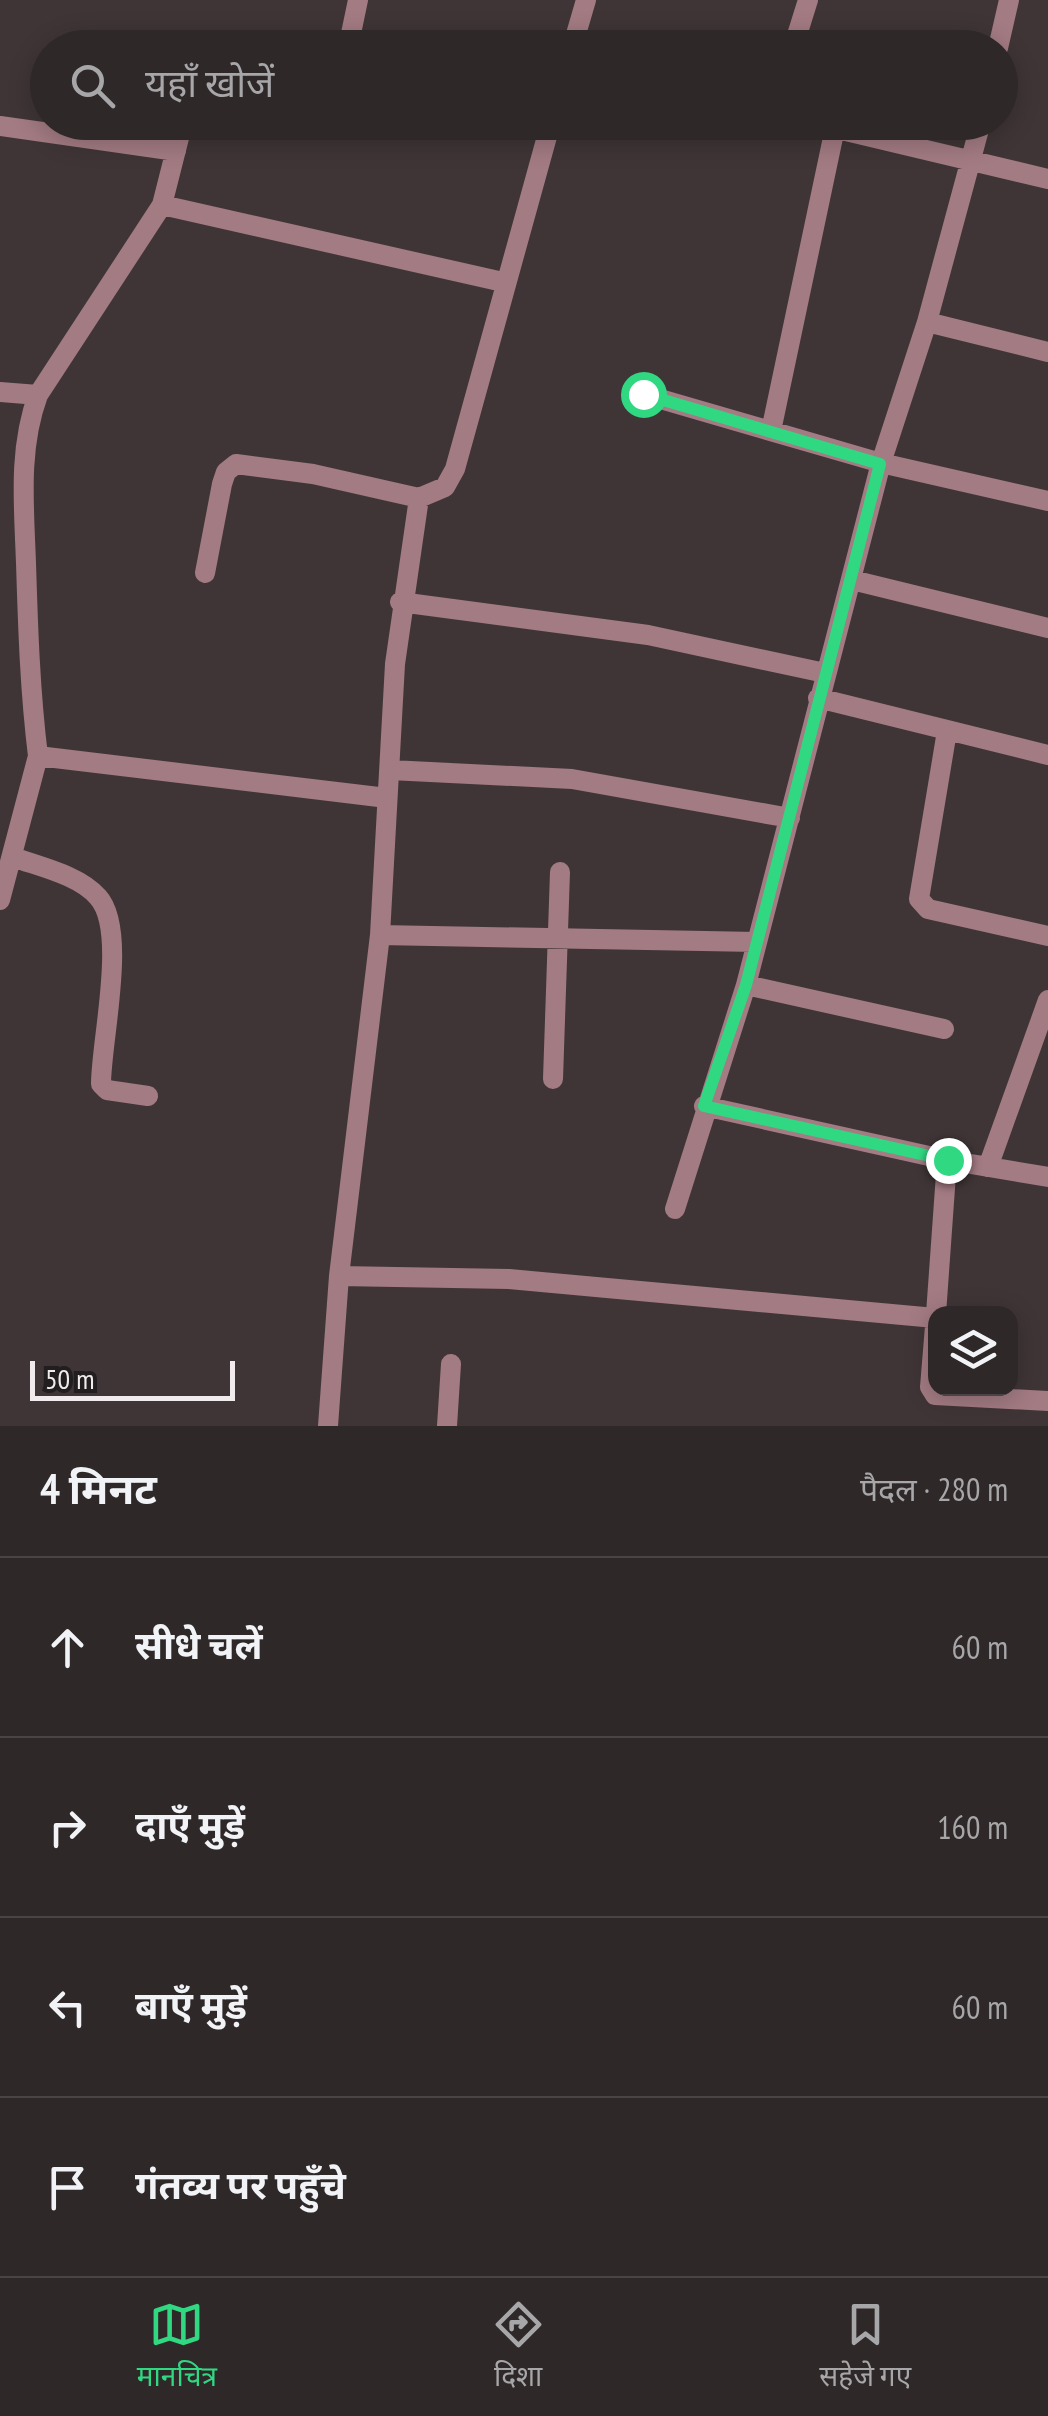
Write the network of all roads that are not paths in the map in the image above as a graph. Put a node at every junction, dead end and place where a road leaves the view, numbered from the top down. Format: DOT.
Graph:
graph roads {
  1 [pos="358,0"];
  2 [pos="586,0"];
  3 [pos="808,0"];
  4 [pos="1009,0"];
  5 [pos="352,30"];
  6 [pos="577,30"];
  7 [pos="799,30"];
  8 [pos="1002,30"];
  9 [pos="0,126"];
  10 [pos="30,130"];
  11 [pos="99,140"];
  12 [pos="179,140"];
  13 [pos="545,140"];
  14 [pos="832,140"];
  15 [pos="886,140"];
  16 [pos="977,140"];
  17 [pos="176,151"];
  18 [pos="972,160"];
  19 [pos="1048,179"];
  20 [pos="162,206"];
  21 [pos="503,282"];
  22 [pos="926,322"];
  23 [pos="1048,352"];
  24 [pos="0,392"];
  25 [pos="643,394"];
  26 [pos="38,395"];
  27 [pos="771,430"];
  28 [pos="880,464"];
  29 [pos="418,498"];
  30 [pos="1048,500"];
  31 [pos="205,573"];
  32 [pos="852,580"];
  33 [pos="400,602"];
  34 [pos="1048,628"];
  35 [pos="825,673"];
  36 [pos="818,698"];
  37 [pos="948,731"];
  38 [pos="1048,754"];
  39 [pos="38,756"];
  40 [pos="390,770"];
  41 [pos="388,798"];
  42 [pos="790,818"];
  43 [pos="14,856"];
  44 [pos="560,872"];
  45 [pos="0,900"];
  46 [pos="380,935"];
  47 [pos="1048,936"];
  48 [pos="556,938"];
  49 [pos="758,942"];
  50 [pos="746,985"];
  51 [pos="1048,1000"];
  52 [pos="944,1029"];
  53 [pos="553,1078"];
  54 [pos="148,1096"];
  55 [pos="704,1106"];
  56 [pos="948,1160"];
  57 [pos="988,1167"];
  58 [pos="1048,1178"];
  59 [pos="675,1209"];
  60 [pos="339,1276"];
  61 [pos="936,1306"];
  62 [pos="928,1314"];
  63 [pos="451,1364"];
  64 [pos="954,1396"];
  65 [pos="1048,1401"];
  66 [pos="328,1426"];
  67 [pos="447,1426"];
  1 -- 5 [label="street"];
  2 -- 6 [label="street"];
  3 -- 7 [label="street"];
  4 -- 8 [label="street"];
  9 -- 10 [label="street"];
  11 -- 17 [label="street"];
  12 -- 17 [label="street"];
  13 -- 21 [label="street"];
  14 -- 27 [label="street"];
  15 -- 18 [label="street"];
  16 -- 18 [label="street"];
  17 -- 20 [label="street"];
  18 -- 19 [label="street"];
  18 -- 22 [label="street"];
  20 -- 21 [label="street"];
  20 -- 26 [label="street"];
  21 -- 29 [label="street"];
  22 -- 23 [label="street"];
  22 -- 28 [label="street"];
  24 -- 26 [label="street"];
  25 -- 27 [label="street"];
  26 -- 39 [label="street"];
  27 -- 28 [label="street"];
  28 -- 30 [label="street"];
  28 -- 32 [label="street"];
  29 -- 31 [label="street"];
  29 -- 33 [label="street"];
  32 -- 34 [label="street"];
  32 -- 35 [label="street"];
  33 -- 35 [label="street"];
  33 -- 40 [label="street"];
  35 -- 36 [label="street"];
  36 -- 37 [label="street"];
  36 -- 42 [label="street"];
  37 -- 38 [label="street"];
  37 -- 47 [label="street"];
  39 -- 41 [label="street"];
  39 -- 43 [label="street"];
  40 -- 41 [label="street"];
  40 -- 42 [label="street"];
  41 -- 46 [label="street"];
  42 -- 49 [label="street"];
  43 -- 45 [label="street"];
  43 -- 54 [label="street"];
  44 -- 48 [label="street"];
  46 -- 48 [label="street"];
  46 -- 60 [label="street"];
  48 -- 49 [label="street"];
  48 -- 53 [label="street"];
  49 -- 50 [label="street"];
  50 -- 52 [label="street"];
  50 -- 55 [label="street"];
  51 -- 57 [label="street"];
  55 -- 56 [label="street"];
  55 -- 59 [label="street"];
  56 -- 57 [label="street"];
  56 -- 61 [label="street"];
  57 -- 58 [label="street"];
  60 -- 62 [label="street"];
  60 -- 66 [label="street"];
  63 -- 67 [label="street"];
  64 -- 65 [label="street"];
}
